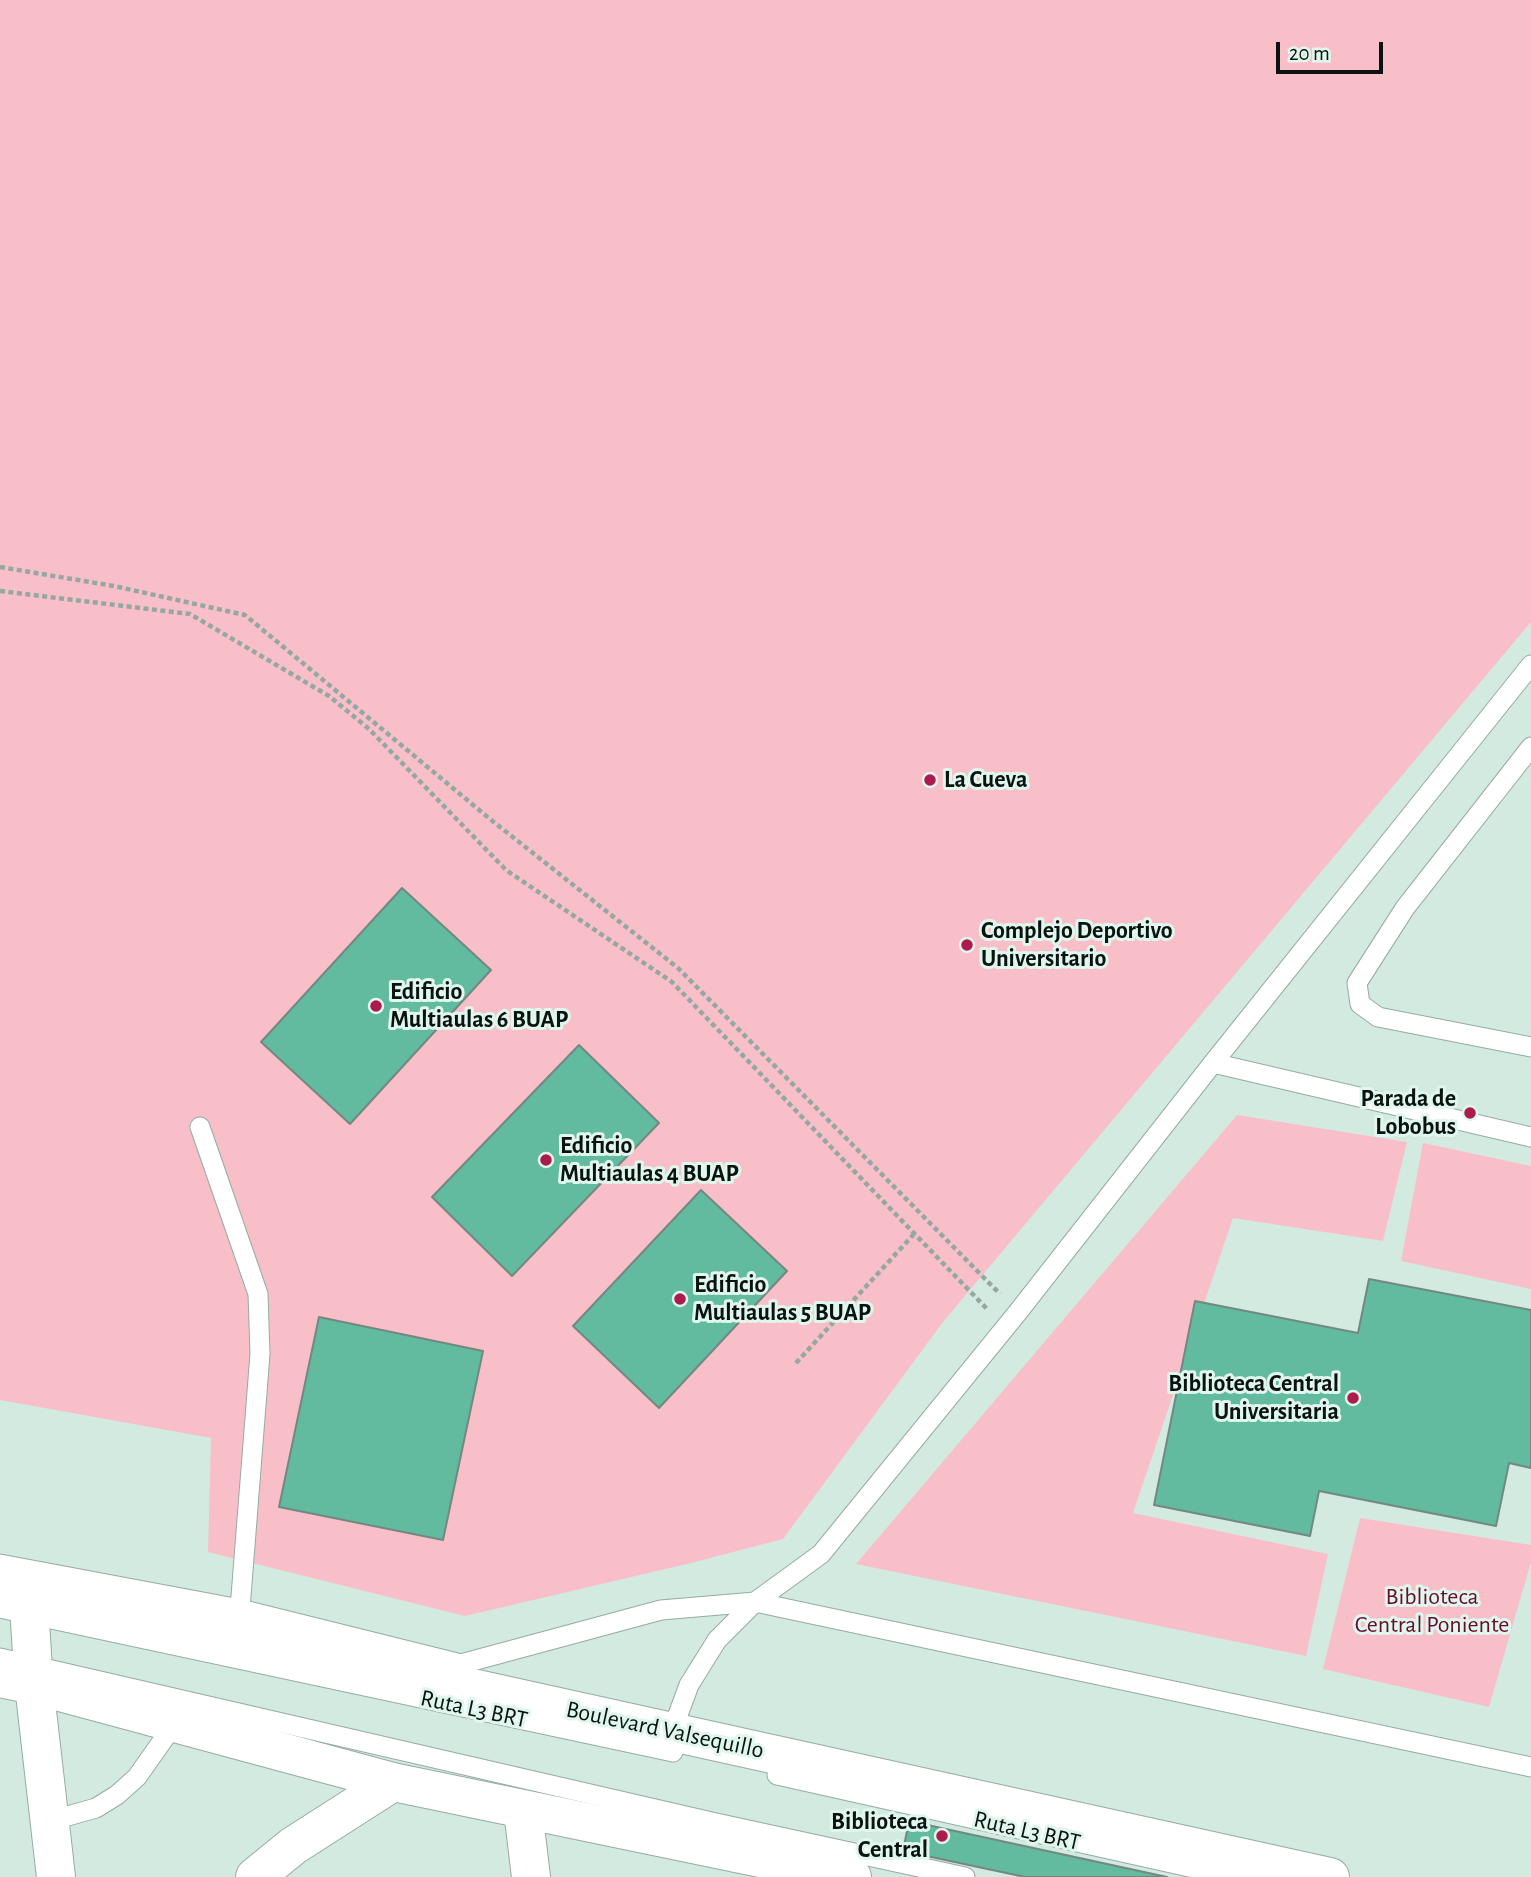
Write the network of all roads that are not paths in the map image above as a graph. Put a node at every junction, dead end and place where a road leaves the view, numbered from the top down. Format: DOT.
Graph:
graph roads {
  1 [pos="1531,665"];
  2 [pos="1531,747"];
  3 [pos="1531,1047"];
  4 [pos="1213,1062"];
  5 [pos="200,1126"];
  6 [pos="1531,1138"];
  7 [pos="0,1564"];
  8 [pos="14,1599"];
  9 [pos="755,1602"];
  10 [pos="240,1609"];
  11 [pos="17,1671"];
  12 [pos="175,1723"];
  13 [pos="680,1743"];
  14 [pos="1531,1767"];
  15 [pos="756,1770"];
  16 [pos="393,1782"];
  17 [pos="523,1810"];
  18 [pos="50,1821"];
  19 [pos="294,1861"];
  20 [pos="57,1877"];
  21 [pos="254,1877"];
  22 [pos="531,1877"];
  23 [pos="852,1877"];
  24 [pos="965,1877"];
  25 [pos="1234,1877"];
  26 [pos="1330,1877"];
  1 -- 4 [label="lane"];
  2 -- 3 [label="lane"];
  4 -- 6 [label="lane"];
  4 -- 9 [label="lane"];
  5 -- 10 [label="lane"];
  7 -- 10 [label="lane"];
  8 -- 11 [label="main road"];
  8 -- 13 [label="main road, Boulevard Valsequillo"];
  9 -- 10 [label="lane"];
  9 -- 13 [label="lane"];
  9 -- 14 [label="lane"];
  11 -- 12 [label="main road"];
  11 -- 18 [label="main road"];
  11 -- 24 [label="lane"];
  12 -- 16 [label="main road"];
  12 -- 18 [label="lane"];
  13 -- 26 [label="main road, Boulevard Valsequillo"];
  15 -- 25 [label="lane, Ruta L3 BRT"];
  16 -- 17 [label="main road"];
  16 -- 19 [label="main road"];
  17 -- 22 [label="main road"];
  17 -- 23 [label="main road"];
  18 -- 20 [label="main road"];
  19 -- 21 [label="main road"];
}
